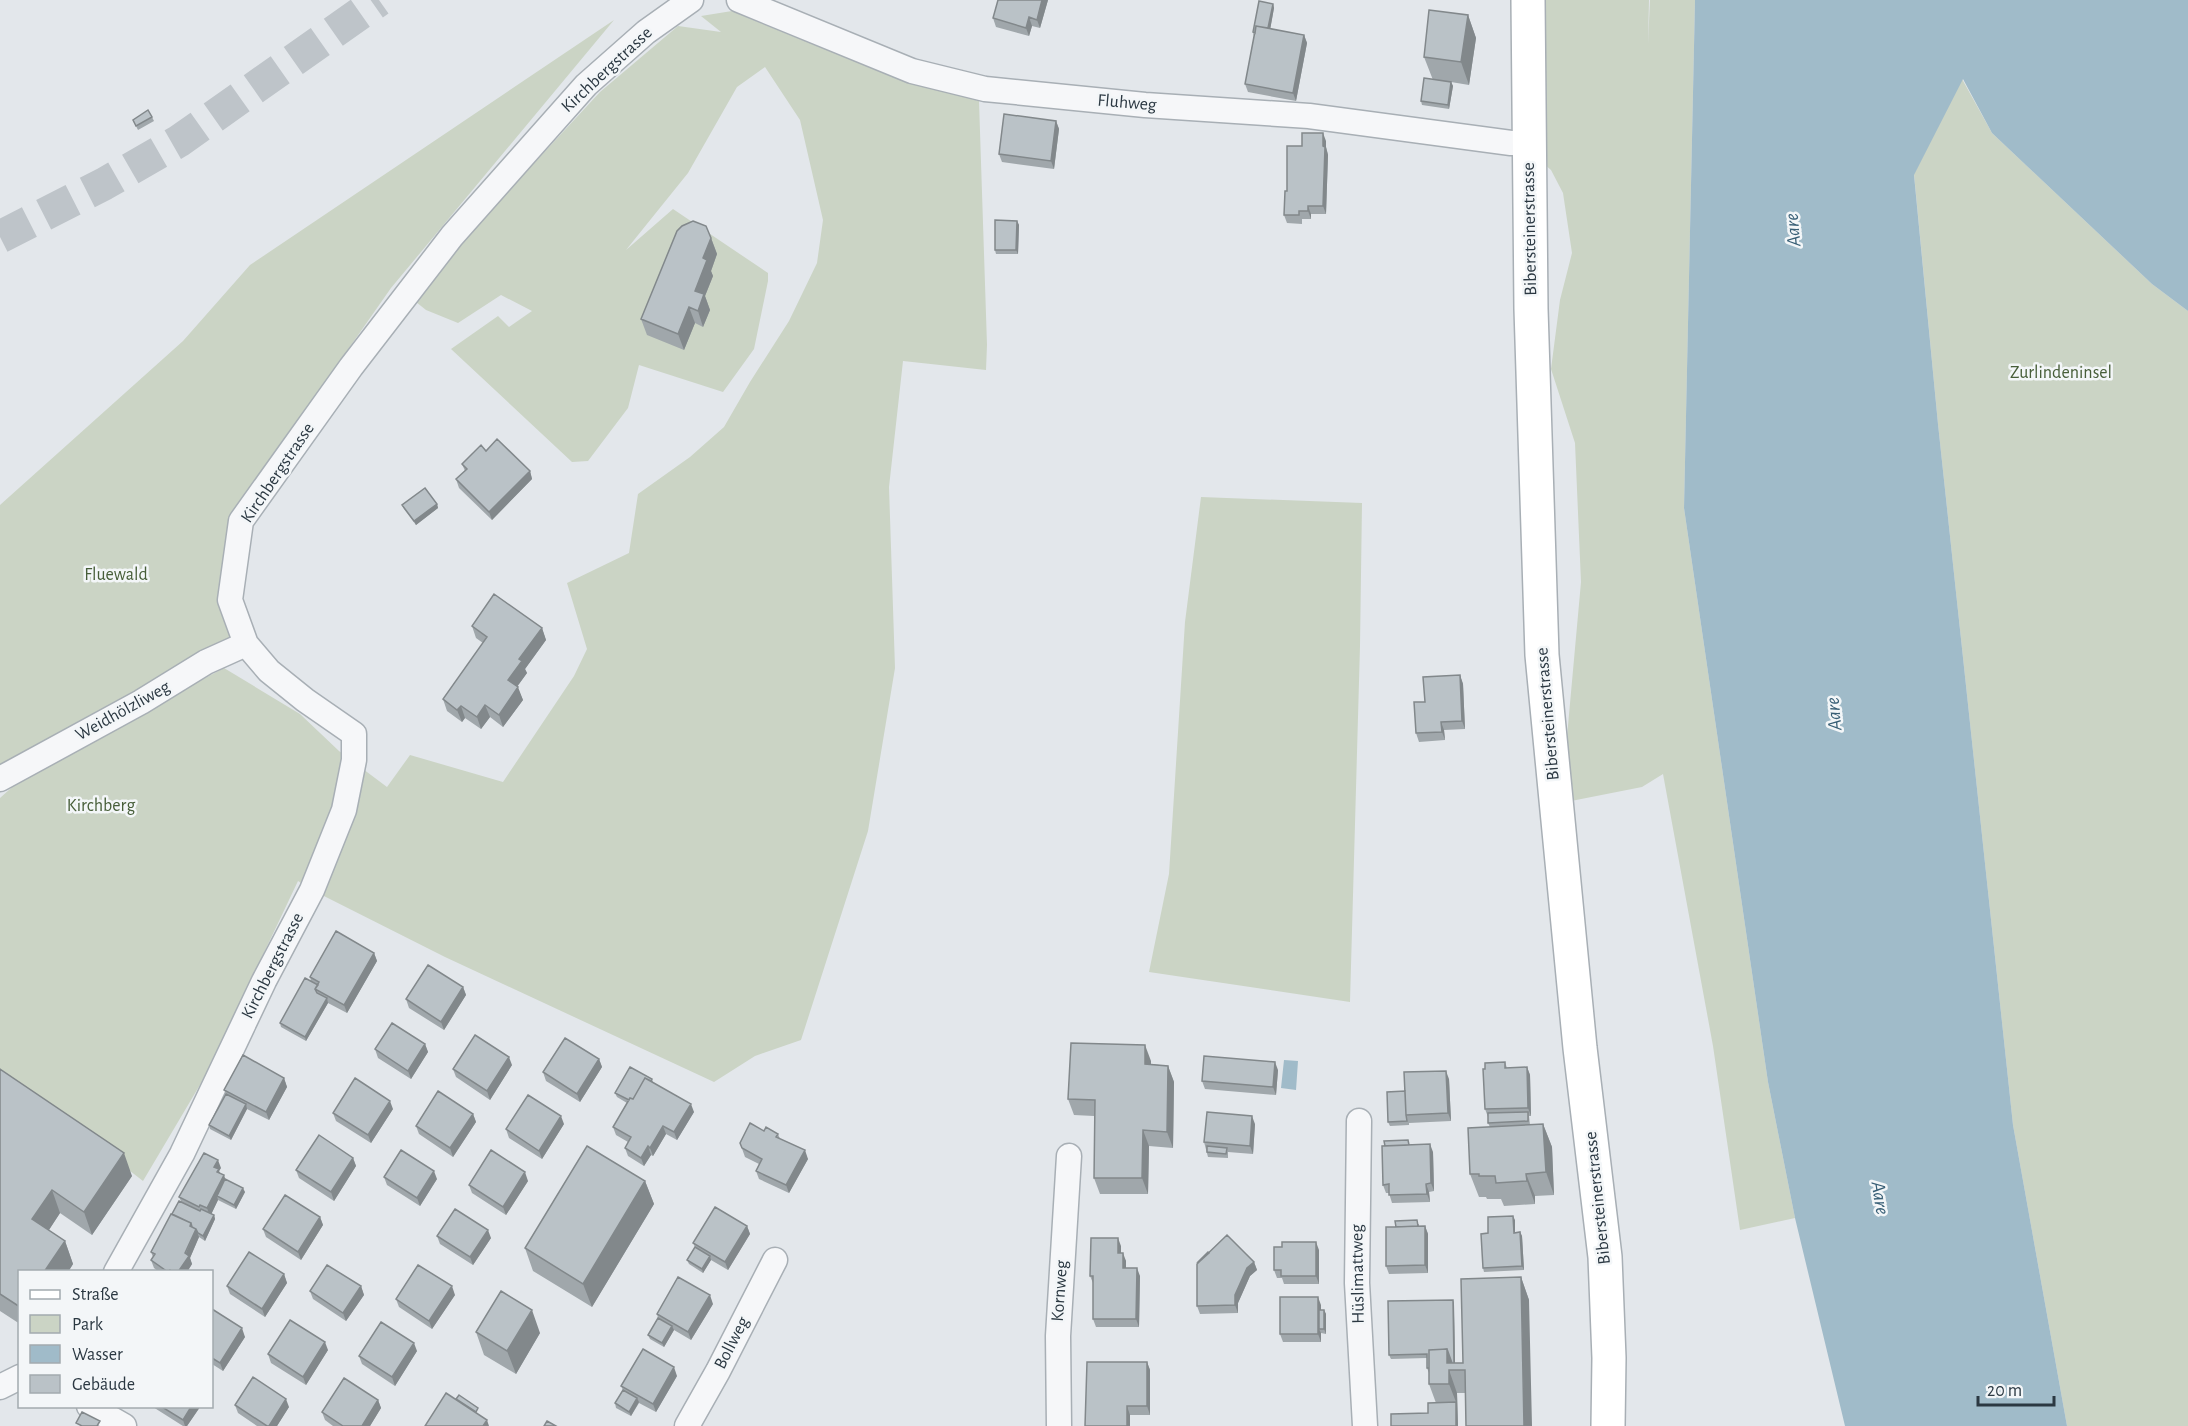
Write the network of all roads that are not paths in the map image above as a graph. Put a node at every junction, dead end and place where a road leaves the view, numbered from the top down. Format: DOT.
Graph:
graph roads {
  1 [pos="691,0"];
  2 [pos="739,0"];
  3 [pos="1528,0"];
  4 [pos="1530,143"];
  5 [pos="246,644"];
  6 [pos="0,779"];
  7 [pos="1359,1121"];
  8 [pos="1069,1156"];
  9 [pos="775,1260"];
  10 [pos="117,1270"];
  11 [pos="18,1378"];
  12 [pos="0,1387"];
  13 [pos="91,1408"];
  14 [pos="124,1426"];
  15 [pos="687,1426"];
  16 [pos="1059,1426"];
  17 [pos="1365,1426"];
  18 [pos="1608,1426"];
  1 -- 5 [label="street, Kirchbergstrasse"];
  2 -- 4 [label="street, Fluhweg"];
  3 -- 4 [label="main road, Bibersteinerstrasse"];
  4 -- 18 [label="main road, Bibersteinerstrasse"];
  5 -- 6 [label="street, Weidhölzliweg"];
  5 -- 10 [label="street, Kirchbergstrasse"];
  7 -- 17 [label="street, Hüslimattweg"];
  8 -- 16 [label="street, Kornweg"];
  9 -- 15 [label="street, Bollweg"];
  11 -- 12 [label="street"];
  13 -- 14 [label="street"];
}
